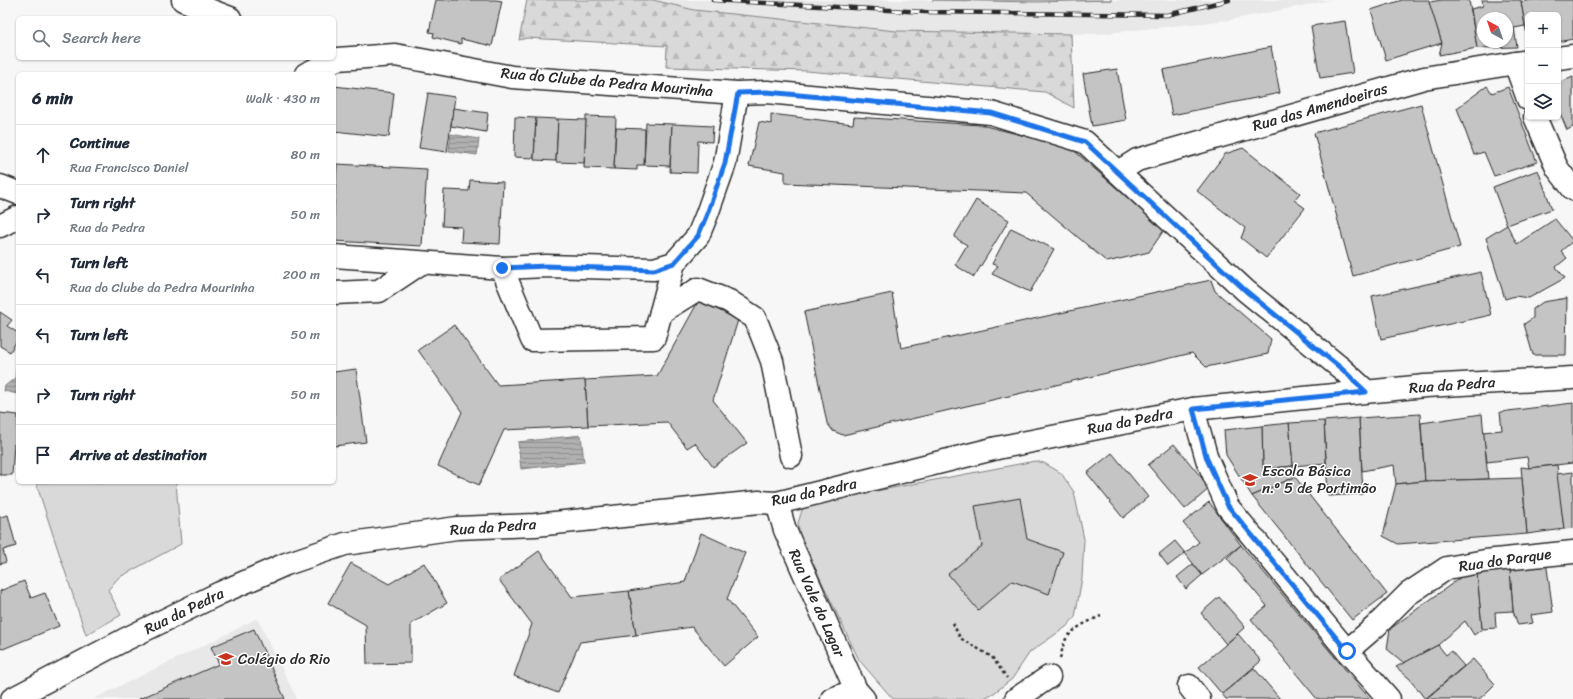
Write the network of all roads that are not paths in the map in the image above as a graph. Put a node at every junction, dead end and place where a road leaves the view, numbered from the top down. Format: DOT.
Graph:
graph roads {
  1 [pos="183,0"];
  2 [pos="225,16"];
  3 [pos="1573,56"];
  4 [pos="336,58"];
  5 [pos="1561,58"];
  6 [pos="331,60"];
  7 [pos="1521,62"];
  8 [pos="310,72"];
  9 [pos="1525,84"];
  10 [pos="738,93"];
  11 [pos="1536,120"];
  12 [pos="1118,172"];
  13 [pos="0,186"];
  14 [pos="1573,189"];
  15 [pos="16,192"];
  16 [pos="16,218"];
  17 [pos="0,226"];
  18 [pos="336,256"];
  19 [pos="421,263"];
  20 [pos="674,263"];
  21 [pos="502,268"];
  22 [pos="336,292"];
  23 [pos="661,312"];
  24 [pos="1573,378"];
  25 [pos="1366,392"];
  26 [pos="1193,409"];
  27 [pos="791,456"];
  28 [pos="777,503"];
  29 [pos="1573,552"];
  30 [pos="1347,651"];
  31 [pos="1049,677"];
  32 [pos="860,695"];
  33 [pos="1018,698"];
  34 [pos="12,699"];
  35 [pos="832,699"];
  36 [pos="1389,699"];
  1 -- 2 [label="street"];
  3 -- 5 [label="street"];
  4 -- 10 [label="street, Rua do Clube da Pedra Mourinha"];
  6 -- 8 [label="street, Rua do Clube da Pedra Mourinha"];
  7 -- 9 [label="street"];
  7 -- 12 [label="street, Rua das Amendoeiras"];
  10 -- 12 [label="street, Rua do Clube da Pedra Mourinha"];
  10 -- 20 [label="street"];
  11 -- 14 [label="street"];
  12 -- 25 [label="street, Rua do Clube da Pedra Mourinha"];
  13 -- 15 [label="street"];
  16 -- 17 [label="street"];
  18 -- 19 [label="street"];
  19 -- 21 [label="street"];
  19 -- 22 [label="street"];
  20 -- 21 [label="street"];
  20 -- 23 [label="street"];
  21 -- 23 [label="street"];
  23 -- 27 [label="street"];
  24 -- 25 [label="street, Rua da Pedra"];
  25 -- 26 [label="street, Rua da Pedra"];
  26 -- 28 [label="street, Rua da Pedra"];
  26 -- 30 [label="street"];
  28 -- 32 [label="street, Rua Vale do Lagar"];
  28 -- 34 [label="street, Rua da Pedra"];
  29 -- 30 [label="street, Rua do Parque"];
  30 -- 36 [label="street"];
  31 -- 33 [label="street"];
  32 -- 35 [label="street"];
}
